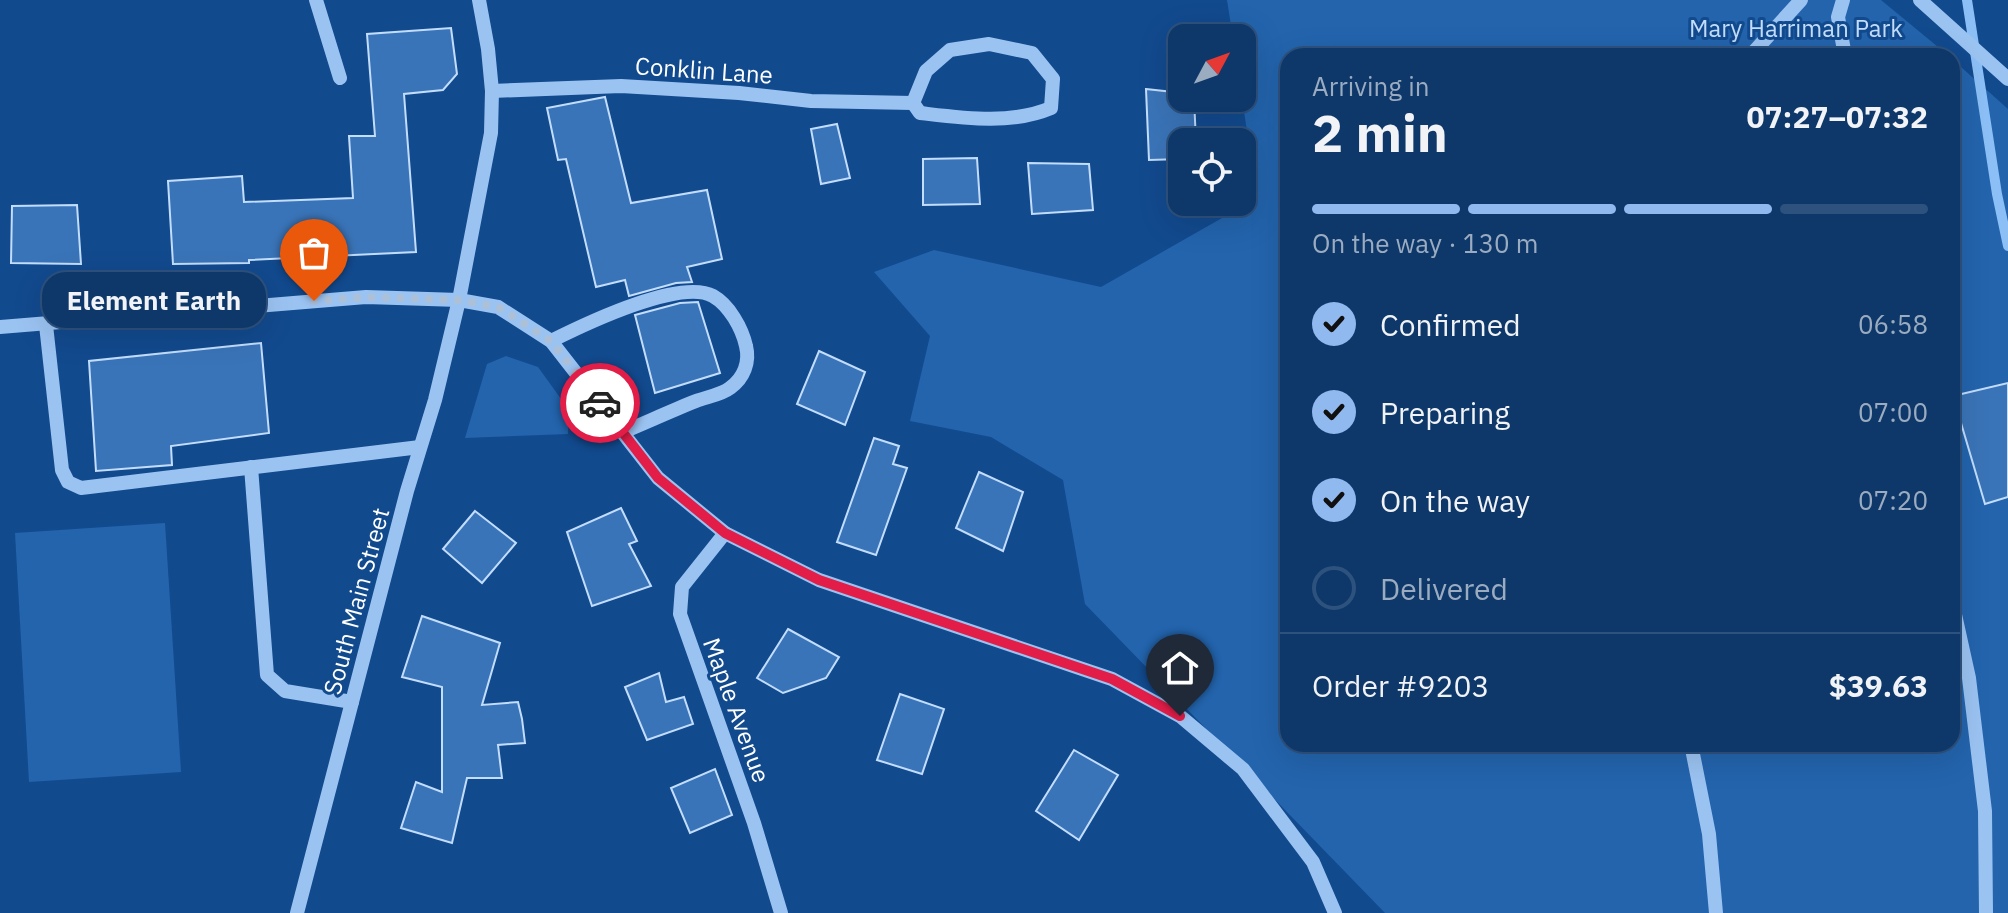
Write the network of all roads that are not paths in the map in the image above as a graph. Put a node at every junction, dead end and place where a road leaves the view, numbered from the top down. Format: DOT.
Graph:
graph roads {
  1 [pos="316,0"];
  2 [pos="479,0"];
  3 [pos="1801,0"];
  4 [pos="1843,0"];
  5 [pos="1920,0"];
  6 [pos="1757,48"];
  7 [pos="1844,48"];
  8 [pos="340,78"];
  9 [pos="2008,79"];
  10 [pos="492,91"];
  11 [pos="913,103"];
  12 [pos="459,300"];
  13 [pos="46,325"];
  14 [pos="0,327"];
  15 [pos="551,341"];
  16 [pos="623,432"];
  17 [pos="420,447"];
  18 [pos="251,467"];
  19 [pos="725,533"];
  20 [pos="1960,637"];
  21 [pos="352,702"];
  22 [pos="1693,752"];
  23 [pos="297,913"];
  24 [pos="781,913"];
  25 [pos="1335,913"];
  26 [pos="1716,913"];
  27 [pos="1986,913"];
  1 -- 8 [label="street"];
  2 -- 10 [label="street, South Main Street"];
  3 -- 6 [label="street"];
  4 -- 7 [label="street"];
  5 -- 9 [label="street"];
  10 -- 11 [label="street, Conklin Lane"];
  10 -- 12 [label="street, South Main Street"];
  11 -- 11 [label="street, Conklin Lane"];
  12 -- 13 [label="street"];
  12 -- 15 [label="street"];
  12 -- 17 [label="street, South Main Street"];
  13 -- 14 [label="street"];
  13 -- 18 [label="street"];
  15 -- 16 [label="street"];
  15 -- 16 [label="street"];
  16 -- 19 [label="street"];
  17 -- 18 [label="street"];
  17 -- 21 [label="street, South Main Street"];
  18 -- 21 [label="street"];
  19 -- 24 [label="street, Maple Avenue"];
  19 -- 25 [label="street"];
  20 -- 27 [label="street"];
  21 -- 23 [label="street, South Main Street"];
  22 -- 26 [label="street"];
}
